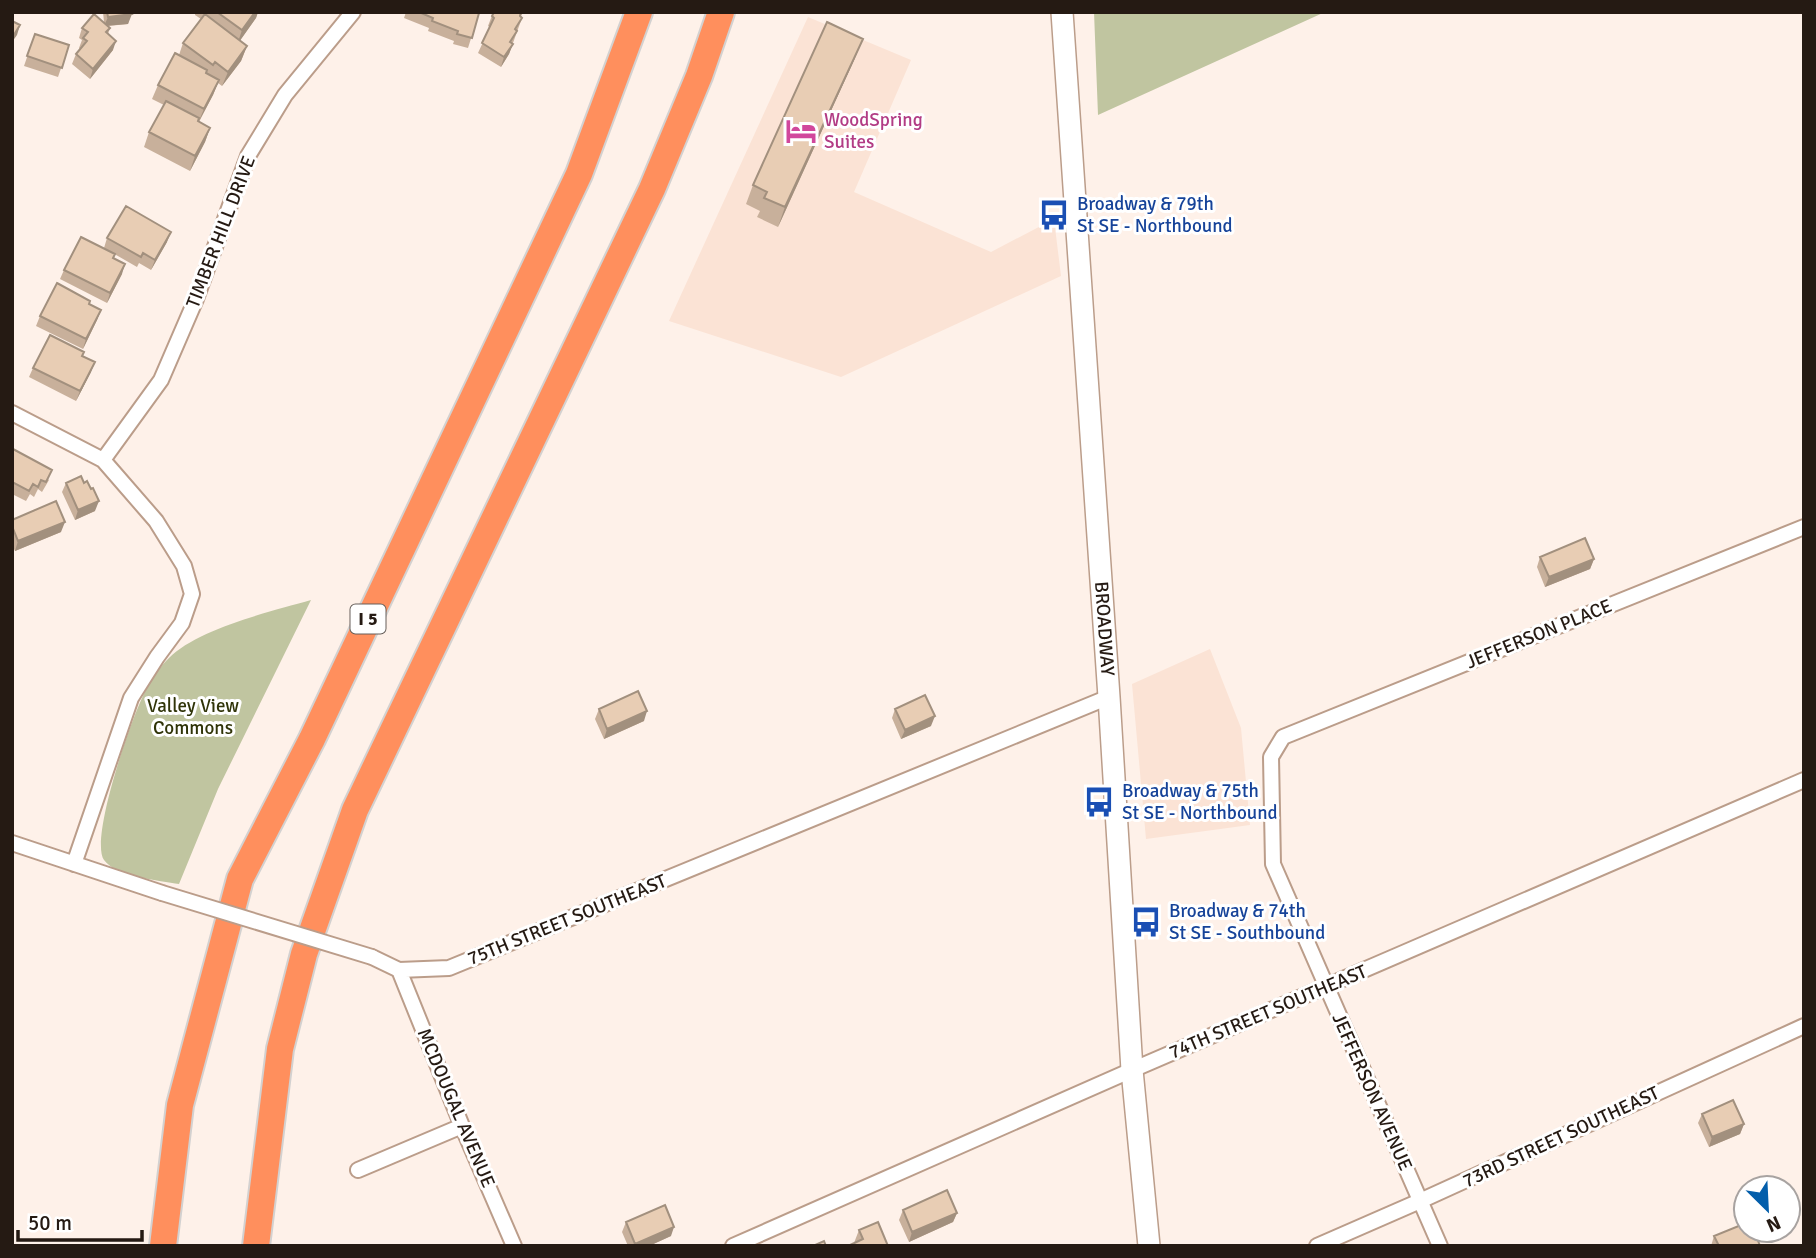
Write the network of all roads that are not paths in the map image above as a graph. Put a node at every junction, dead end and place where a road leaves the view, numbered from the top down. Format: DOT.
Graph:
graph roads {
  1 [pos="352,12"];
  2 [pos="639,12"];
  3 [pos="721,12"];
  4 [pos="1062,12"];
  5 [pos="12,413"];
  6 [pos="103,460"];
  7 [pos="1800,529"];
  8 [pos="1109,697"];
  9 [pos="1283,737"];
  10 [pos="1804,780"];
  11 [pos="12,843"];
  12 [pos="74,864"];
  13 [pos="399,970"];
  14 [pos="1326,987"];
  15 [pos="1804,1026"];
  16 [pos="1132,1070"];
  17 [pos="462,1126"];
  18 [pos="358,1171"];
  19 [pos="1420,1201"];
  20 [pos="163,1246"];
  21 [pos="256,1246"];
  22 [pos="514,1246"];
  23 [pos="733,1246"];
  24 [pos="1149,1246"];
  25 [pos="1317,1246"];
  26 [pos="1440,1246"];
  1 -- 6 [label="street, TIMBER HILL DRIVE"];
  2 -- 20 [label="highway, I 5"];
  3 -- 21 [label="highway"];
  4 -- 8 [label="street, BROADWAY"];
  5 -- 6 [label="street"];
  6 -- 12 [label="street"];
  7 -- 9 [label="street, JEFFERSON PLACE"];
  8 -- 13 [label="street, 75TH STREET SOUTHEAST"];
  8 -- 16 [label="street, BROADWAY"];
  9 -- 14 [label="street, JEFFERSON AVENUE"];
  10 -- 14 [label="street, 74TH STREET SOUTHEAST"];
  11 -- 12 [label="street, 75TH STREET SOUTHEAST"];
  12 -- 13 [label="street, 75TH STREET SOUTHEAST, bridge"];
  13 -- 17 [label="street, MCDOUGAL AVENUE"];
  14 -- 16 [label="street, 74TH STREET SOUTHEAST"];
  14 -- 19 [label="street, JEFFERSON AVENUE"];
  15 -- 19 [label="street, 73RD STREET SOUTHEAST"];
  16 -- 23 [label="street, 74TH STREET SOUTHEAST"];
  16 -- 24 [label="street, BROADWAY"];
  17 -- 18 [label="street"];
  17 -- 22 [label="street, MCDOUGAL AVENUE"];
  19 -- 25 [label="street, 73RD STREET SOUTHEAST"];
  19 -- 26 [label="street, JEFFERSON AVENUE"];
}
